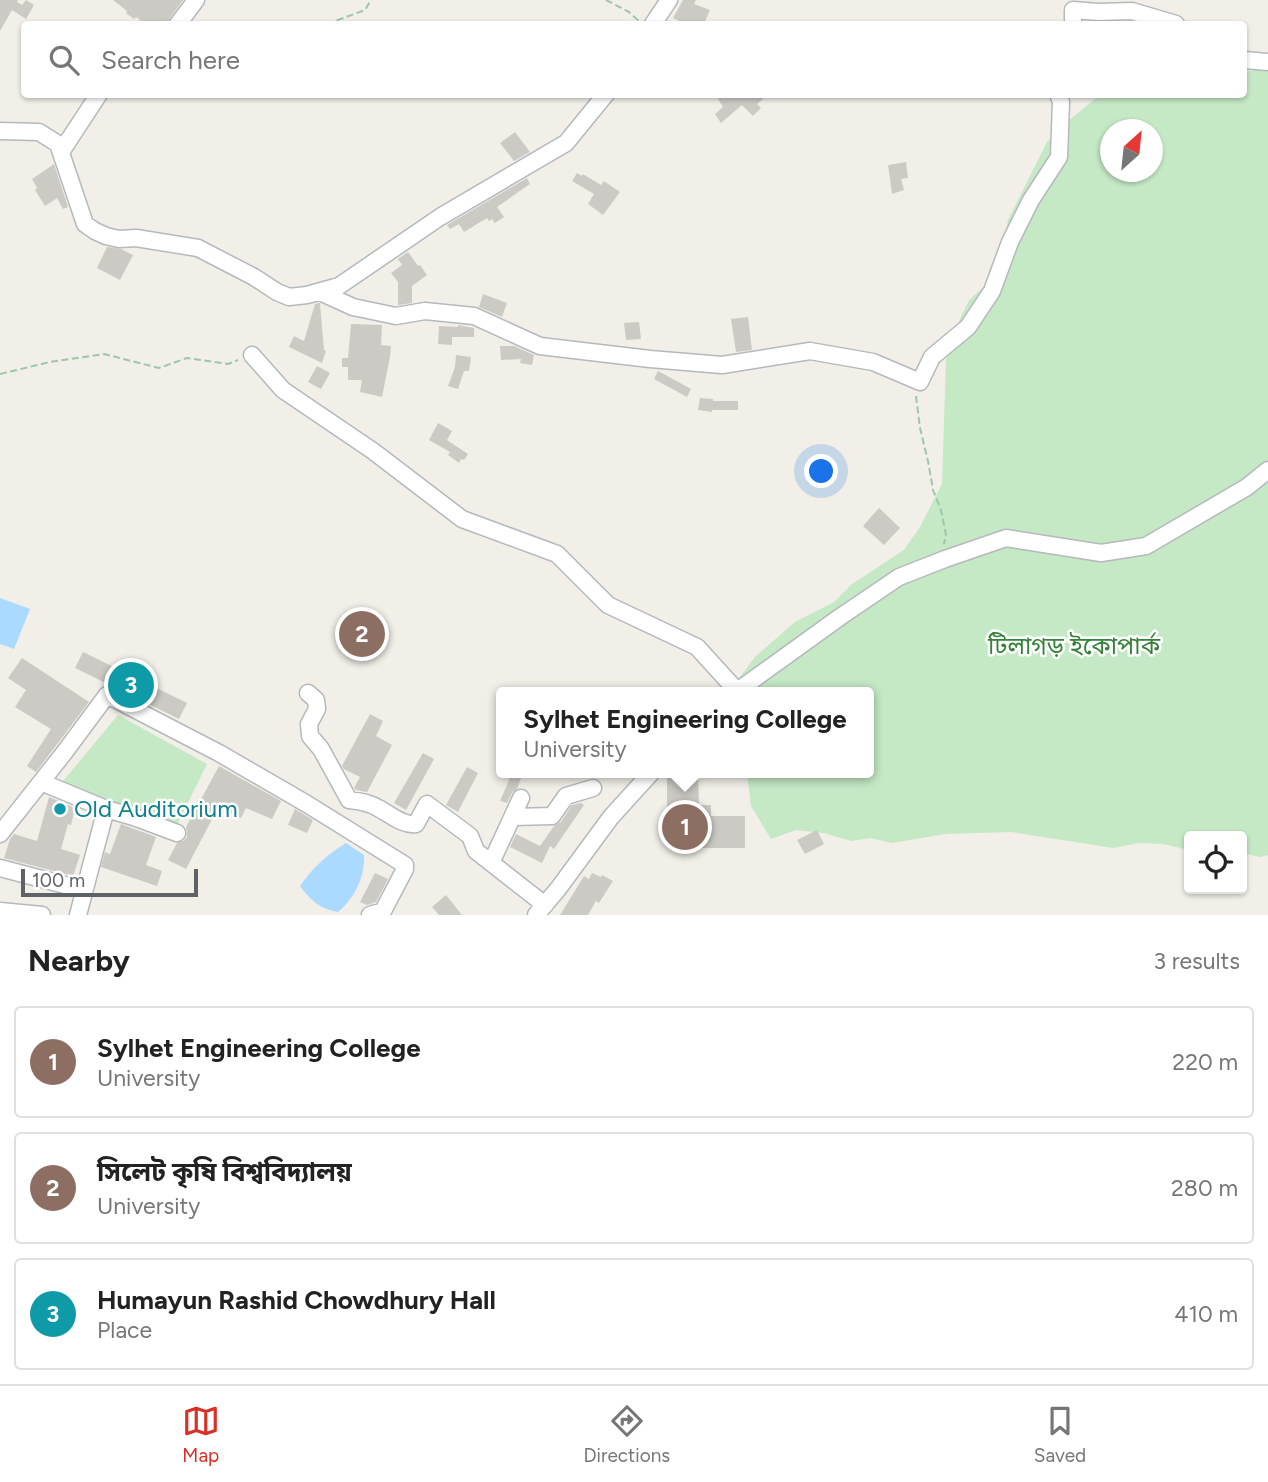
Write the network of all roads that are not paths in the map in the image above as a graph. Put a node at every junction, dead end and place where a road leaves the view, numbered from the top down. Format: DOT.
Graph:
graph roads {
  1 [pos="196,0"];
  2 [pos="669,0"];
  3 [pos="1071,11"];
  4 [pos="180,21"];
  5 [pos="655,21"];
  6 [pos="1167,21"];
  7 [pos="1247,60"];
  8 [pos="1268,62"];
  9 [pos="96,98"];
  10 [pos="603,98"];
  11 [pos="1060,98"];
  12 [pos="1,134"];
  13 [pos="61,152"];
  14 [pos="320,292"];
  15 [pos="252,355"];
  16 [pos="1268,470"];
  17 [pos="732,687"];
  18 [pos="743,687"];
  19 [pos="308,693"];
  20 [pos="646,778"];
  21 [pos="41,782"];
  22 [pos="593,788"];
  23 [pos="522,798"];
  24 [pos="106,809"];
  25 [pos="513,817"];
  26 [pos="177,832"];
  27 [pos="0,834"];
  28 [pos="491,863"];
  29 [pos="0,868"];
  30 [pos="83,890"];
  31 [pos="540,910"];
  32 [pos="0,911"];
  33 [pos="42,915"];
  34 [pos="78,915"];
  35 [pos="370,915"];
  1 -- 4 [label="street"];
  2 -- 5 [label="street"];
  3 -- 6 [label="street"];
  7 -- 8 [label="street"];
  9 -- 13 [label="street"];
  10 -- 14 [label="street"];
  11 -- 14 [label="street"];
  12 -- 13 [label="street"];
  13 -- 14 [label="street"];
  15 -- 17 [label="street"];
  16 -- 18 [label="street"];
  19 -- 28 [label="street"];
  20 -- 31 [label="street"];
  21 -- 24 [label="street"];
  21 -- 27 [label="street"];
  21 -- 35 [label="street"];
  22 -- 25 [label="street"];
  23 -- 25 [label="street"];
  24 -- 26 [label="street"];
  24 -- 30 [label="street"];
  25 -- 28 [label="street"];
  28 -- 31 [label="street"];
  29 -- 30 [label="street"];
  30 -- 34 [label="street"];
  32 -- 33 [label="street"];
}
